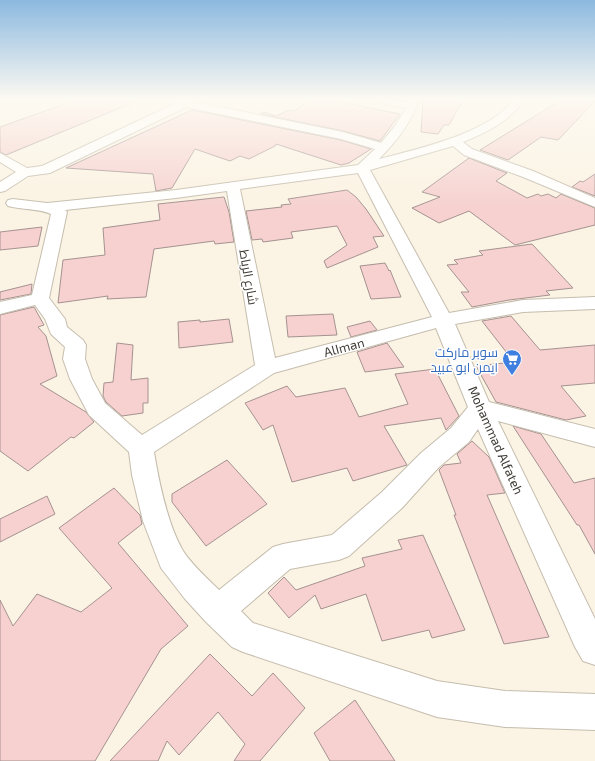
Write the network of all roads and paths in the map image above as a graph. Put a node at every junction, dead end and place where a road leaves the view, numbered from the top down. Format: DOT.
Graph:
graph roads {
  1 [pos="117,136"];
  2 [pos="341,136"];
  3 [pos="393,136"];
  4 [pos="468,136"];
  5 [pos="454,141"];
  6 [pos="384,148"];
  7 [pos="0,157"];
  8 [pos="362,168"];
  9 [pos="25,172"];
  10 [pos="233,187"];
  11 [pos="5,198"];
  12 [pos="595,202"];
  13 [pos="47,207"];
  14 [pos="40,298"];
  15 [pos="595,303"];
  16 [pos="0,308"];
  17 [pos="443,320"];
  18 [pos="266,368"];
  19 [pos="480,408"];
  20 [pos="595,438"];
  21 [pos="143,462"];
  22 [pos="217,611"];
  23 [pos="595,649"];
  24 [pos="595,712"];
  1 -- 9 [label="street"];
  2 -- 6 [label="street"];
  3 -- 6 [label="street"];
  4 -- 5 [label="street"];
  5 -- 8 [label="street"];
  5 -- 12 [label="street"];
  6 -- 8 [label="street"];
  7 -- 9 [label="street"];
  8 -- 10 [label="street"];
  8 -- 17 [label="street, Mohammad Alfateh"];
  9 -- 11 [label="street"];
  10 -- 13 [label="street"];
  10 -- 18 [label="street, شارع الرباط"];
  11 -- 13 [label="street"];
  13 -- 14 [label="street"];
  14 -- 16 [label="street"];
  14 -- 21 [label="street"];
  15 -- 17 [label="street, AlIman"];
  17 -- 18 [label="street, AlIman"];
  17 -- 19 [label="street, Mohammad Alfateh"];
  18 -- 21 [label="street, AlIman"];
  19 -- 20 [label="street"];
  19 -- 22 [label="street"];
  19 -- 23 [label="street, Mohammad Alfateh"];
  21 -- 22 [label="street"];
  22 -- 24 [label="street"];
}
